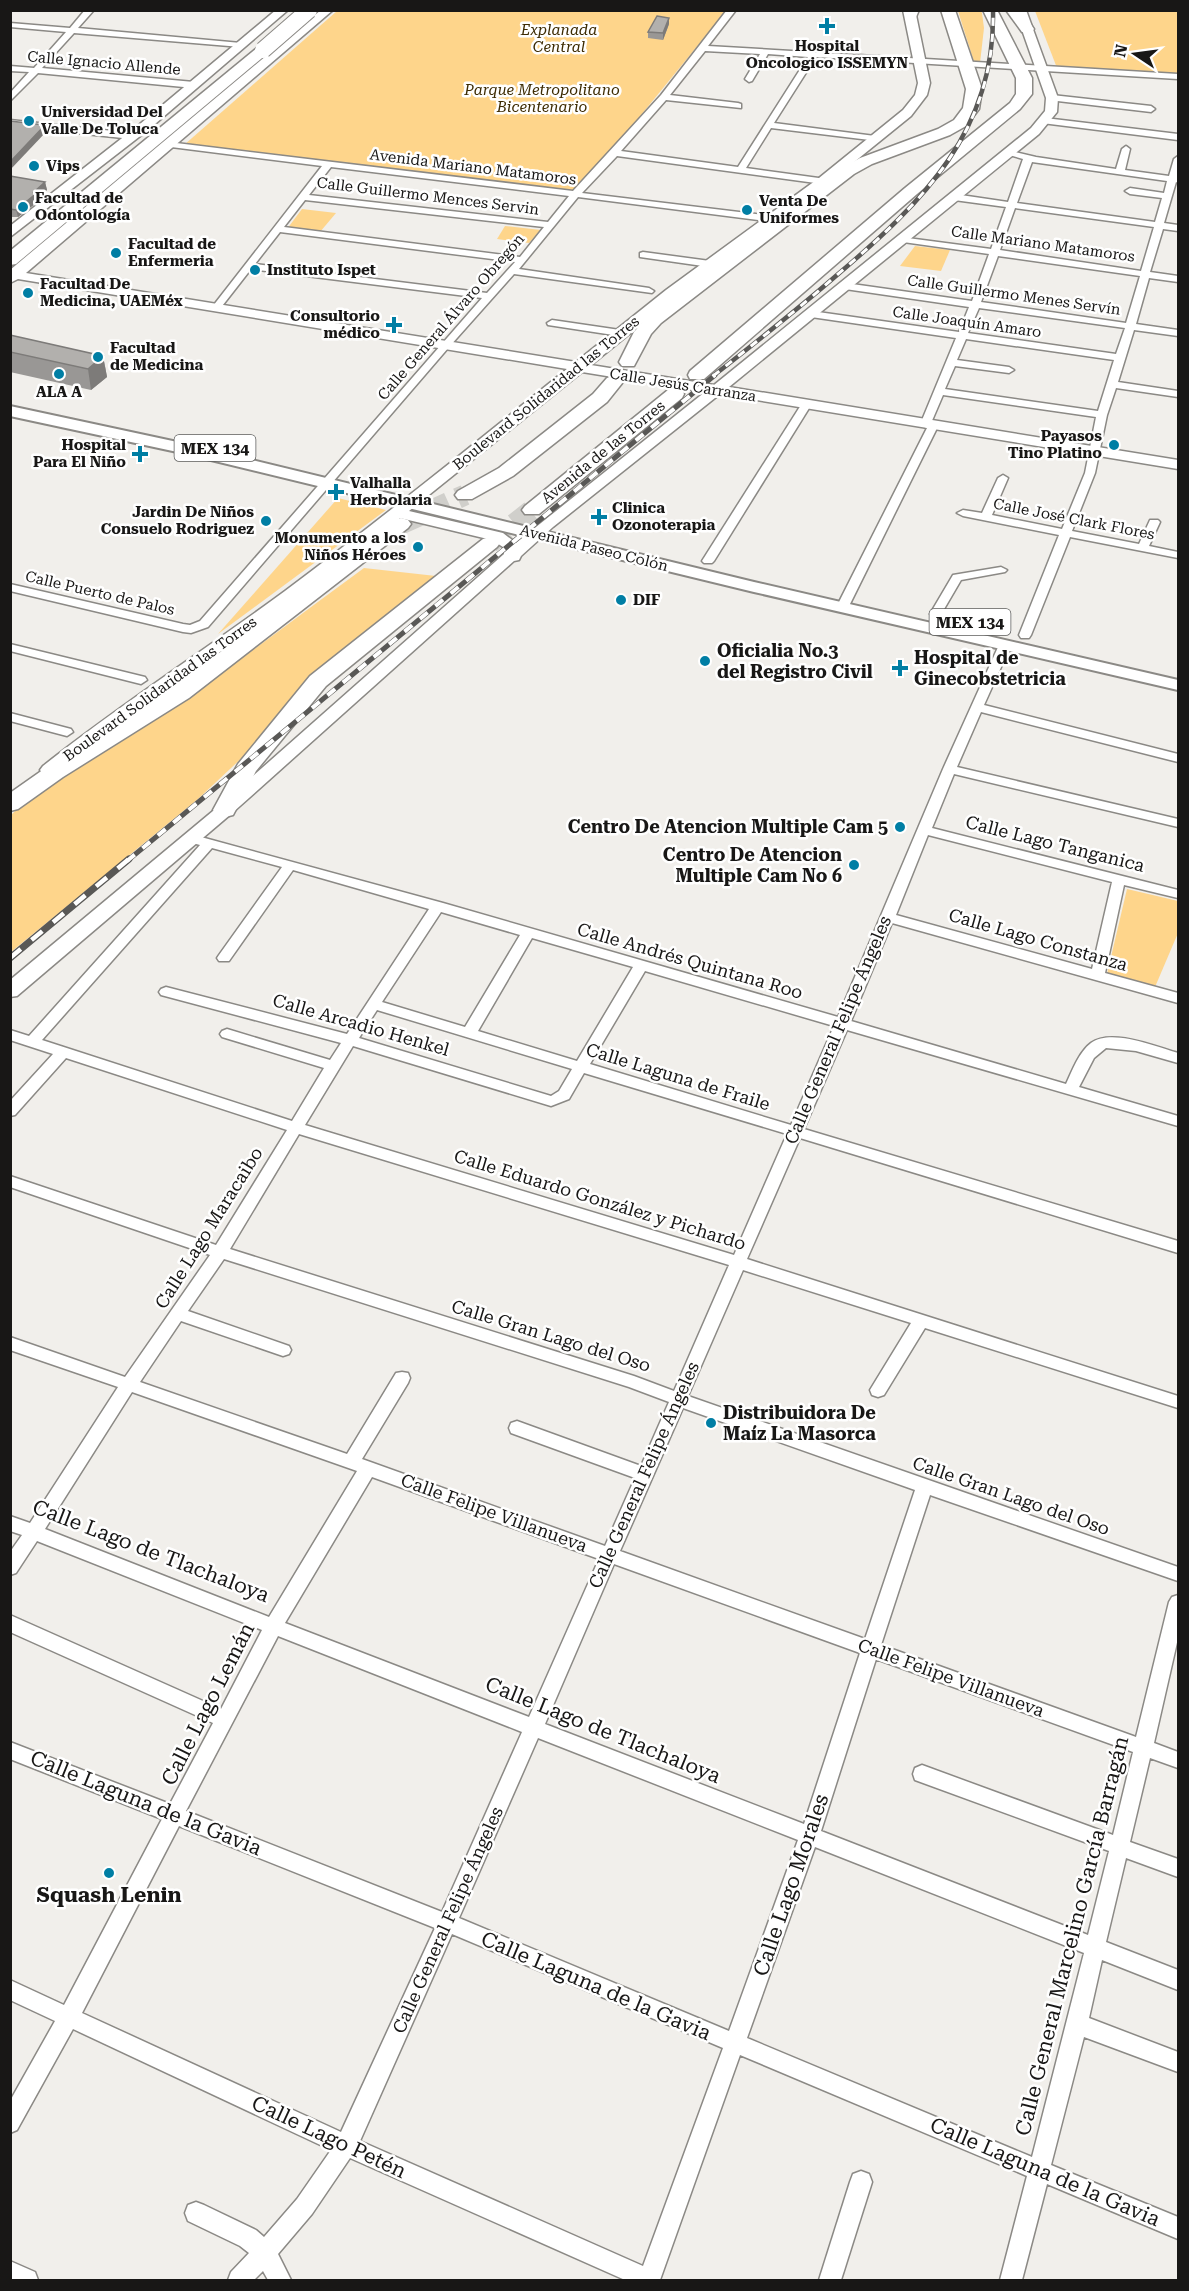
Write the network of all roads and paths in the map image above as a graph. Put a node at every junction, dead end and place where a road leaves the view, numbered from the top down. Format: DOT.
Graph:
graph roads {
  1 [pos="90,10"];
  2 [pos="328,10"];
  3 [pos="732,10"];
  4 [pos="948,10"];
  5 [pos="990,10"];
  6 [pos="1013,10"];
  7 [pos="1020,10"];
  8 [pos="285,12"];
  9 [pos="910,12"];
  10 [pos="314,15"];
  11 [pos="10,25"];
  12 [pos="72,29"];
  13 [pos="1027,29"];
  14 [pos="251,48"];
  15 [pos="702,48"];
  16 [pos="765,52"];
  17 [pos="813,56"];
  18 [pos="922,63"];
  19 [pos="965,65"];
  20 [pos="10,68"];
  21 [pos="1019,68"];
  22 [pos="1043,69"];
  23 [pos="35,71"];
  24 [pos="1179,76"];
  25 [pos="749,79"];
  26 [pos="195,85"];
  27 [pos="664,97"];
  28 [pos="1052,98"];
  29 [pos="10,99"];
  30 [pos="738,106"];
  31 [pos="1151,109"];
  32 [pos="1045,121"];
  33 [pos="10,123"];
  34 [pos="768,125"];
  35 [pos="138,132"];
  36 [pos="165,133"];
  37 [pos="1179,137"];
  38 [pos="875,139"];
  39 [pos="1126,149"];
  40 [pos="1009,152"];
  41 [pos="615,153"];
  42 [pos="155,157"];
  43 [pos="1028,159"];
  44 [pos="1179,159"];
  45 [pos="328,164"];
  46 [pos="740,170"];
  47 [pos="1120,172"];
  48 [pos="1176,180"];
  49 [pos="823,182"];
  50 [pos="1130,191"];
  51 [pos="575,195"];
  52 [pos="1168,196"];
  53 [pos="302,197"];
  54 [pos="954,197"];
  55 [pos="1011,205"];
  56 [pos="773,219"];
  57 [pos="551,225"];
  58 [pos="1159,226"];
  59 [pos="1179,228"];
  60 [pos="277,229"];
  61 [pos="10,233"];
  62 [pos="903,239"];
  63 [pos="10,248"];
  64 [pos="993,252"];
  65 [pos="643,255"];
  66 [pos="522,260"];
  67 [pos="710,264"];
  68 [pos="249,266"];
  69 [pos="14,270"];
  70 [pos="511,271"];
  71 [pos="1146,275"];
  72 [pos="1179,279"];
  73 [pos="845,286"];
  74 [pos="649,291"];
  75 [pos="489,296"];
  76 [pos="975,305"];
  77 [pos="216,308"];
  78 [pos="811,314"];
  79 [pos="552,323"];
  80 [pos="1130,327"];
  81 [pos="620,333"];
  82 [pos="1179,333"];
  83 [pos="962,337"];
  84 [pos="445,345"];
  85 [pos="1120,358"];
  86 [pos="628,362"];
  87 [pos="951,362"];
  88 [pos="579,368"];
  89 [pos="1009,370"];
  90 [pos="697,375"];
  91 [pos="614,382"];
  92 [pos="1112,384"];
  93 [pos="716,390"];
  94 [pos="939,391"];
  95 [pos="675,394"];
  96 [pos="1179,394"];
  97 [pos="10,400"];
  98 [pos="806,405"];
  99 [pos="10,411"];
  100 [pos="1102,415"];
  101 [pos="929,426"];
  102 [pos="185,445"];
  103 [pos="1094,452"];
  104 [pos="1179,465"];
  105 [pos="1003,478"];
  106 [pos="330,479"];
  107 [pos="465,495"];
  108 [pos="406,508"];
  109 [pos="532,510"];
  110 [pos="963,513"];
  111 [pos="986,517"];
  112 [pos="1154,522"];
  113 [pos="541,529"];
  114 [pos="1067,533"];
  115 [pos="490,543"];
  116 [pos="1143,547"];
  117 [pos="1179,555"];
  118 [pos="513,557"];
  119 [pos="708,561"];
  120 [pos="1001,570"];
  121 [pos="758,580"];
  122 [pos="10,587"];
  123 [pos="846,600"];
  124 [pos="936,614"];
  125 [pos="183,628"];
  126 [pos="1027,628"];
  127 [pos="1005,645"];
  128 [pos="10,647"];
  129 [pos="1179,670"];
  130 [pos="141,680"];
  131 [pos="1179,685"];
  132 [pos="976,707"];
  133 [pos="10,717"];
  134 [pos="67,732"];
  135 [pos="1179,758"];
  136 [pos="949,770"];
  137 [pos="10,804"];
  138 [pos="225,810"];
  139 [pos="1179,823"];
  140 [pos="923,830"];
  141 [pos="200,841"];
  142 [pos="290,866"];
  143 [pos="1119,879"];
  144 [pos="1179,894"];
  145 [pos="438,906"];
  146 [pos="888,916"];
  147 [pos="527,934"];
  148 [pos="224,958"];
  149 [pos="641,966"];
  150 [pos="1097,976"];
  151 [pos="10,991"];
  152 [pos="166,992"];
  153 [pos="1179,998"];
  154 [pos="373,1004"];
  155 [pos="842,1023"];
  156 [pos="469,1033"];
  157 [pos="227,1034"];
  158 [pos="10,1035"];
  159 [pos="350,1040"];
  160 [pos="32,1042"];
  161 [pos="63,1052"];
  162 [pos="1179,1058"];
  163 [pos="333,1065"];
  164 [pos="580,1068"];
  165 [pos="1070,1090"];
  166 [pos="10,1112"];
  167 [pos="1179,1121"];
  168 [pos="294,1127"];
  169 [pos="795,1131"];
  170 [pos="10,1181"];
  171 [pos="1179,1247"];
  172 [pos="220,1252"];
  173 [pos="737,1262"];
  174 [pos="178,1314"];
  175 [pos="921,1320"];
  176 [pos="10,1343"];
  177 [pos="283,1350"];
  178 [pos="402,1378"];
  179 [pos="129,1384"];
  180 [pos="878,1390"];
  181 [pos="678,1399"];
  182 [pos="1179,1402"];
  183 [pos="517,1428"];
  184 [pos="360,1465"];
  185 [pos="644,1474"];
  186 [pos="924,1487"];
  187 [pos="10,1523"];
  188 [pos="35,1531"];
  189 [pos="609,1554"];
  190 [pos="10,1568"];
  191 [pos="1179,1574"];
  192 [pos="1179,1602"];
  193 [pos="10,1623"];
  194 [pos="274,1625"];
  195 [pos="871,1649"];
  196 [pos="224,1719"];
  197 [pos="533,1729"];
  198 [pos="1144,1748"];
  199 [pos="10,1750"];
  200 [pos="1179,1760"];
  201 [pos="922,1774"];
  202 [pos="176,1814"];
  203 [pos="809,1837"];
  204 [pos="1120,1846"];
  205 [pos="1179,1868"];
  206 [pos="447,1923"];
  207 [pos="1095,1948"];
  208 [pos="1179,1980"];
  209 [pos="10,1990"];
  210 [pos="69,2016"];
  211 [pos="1077,2024"];
  212 [pos="734,2044"];
  213 [pos="1179,2062"];
  214 [pos="10,2123"];
  215 [pos="347,2146"];
  216 [pos="1039,2169"];
  217 [pos="861,2182"];
  218 [pos="196,2213"];
  219 [pos="1179,2228"];
  220 [pos="265,2253"];
  221 [pos="10,2272"];
  222 [pos="27,2280"];
  223 [pos="239,2280"];
  224 [pos="280,2280"];
  225 [pos="649,2280"];
  226 [pos="830,2280"];
  227 [pos="1011,2280"];
  1 -- 12 [label="street"];
  2 -- 10 [label="main road"];
  3 -- 15 [label="street, Calle General Álvaro Obregón"];
  4 -- 19 [label="highway, Boulevard Solidaridad las Torres"];
  5 -- 21 [label="highway"];
  6 -- 13 [label="highway"];
  7 -- 13 [label="main road"];
  8 -- 10 [label="main road"];
  8 -- 14 [label="highway"];
  9 -- 18 [label="main road, Boulevard Solidaridad las Torres"];
  10 -- 14 [label="highway, bridge"];
  10 -- 36 [label="main road"];
  11 -- 12 [label="street"];
  12 -- 14 [label="street"];
  12 -- 23 [label="street"];
  13 -- 22 [label="main road"];
  14 -- 26 [label="main road"];
  14 -- 36 [label="highway"];
  15 -- 16 [label="street"];
  15 -- 27 [label="street, Calle General Álvaro Obregón"];
  16 -- 17 [label="street"];
  16 -- 25 [label="street"];
  17 -- 18 [label="street"];
  17 -- 34 [label="street"];
  18 -- 19 [label="street"];
  18 -- 38 [label="main road, Boulevard Solidaridad las Torres"];
  19 -- 21 [label="street"];
  19 -- 86 [label="highway, Boulevard Solidaridad las Torres"];
  20 -- 23 [label="street, Calle Ignacio Allende"];
  21 -- 22 [label="street"];
  21 -- 90 [label="highway"];
  22 -- 24 [label="street"];
  22 -- 28 [label="main road"];
  23 -- 26 [label="street, Calle Ignacio Allende"];
  23 -- 29 [label="street"];
  26 -- 35 [label="main road"];
  27 -- 30 [label="street"];
  27 -- 41 [label="street, Calle General Álvaro Obregón"];
  28 -- 31 [label="street"];
  28 -- 32 [label="main road"];
  32 -- 37 [label="street"];
  32 -- 40 [label="main road"];
  33 -- 35 [label="street"];
  34 -- 38 [label="street"];
  34 -- 46 [label="street"];
  35 -- 36 [label="highway"];
  35 -- 61 [label="main road"];
  36 -- 42 [label="highway"];
  36 -- 45 [label="street, Avenida Mariano Matamoros"];
  36 -- 63 [label="highway"];
  36 -- 69 [label="highway"];
  38 -- 49 [label="main road, Boulevard Solidaridad las Torres"];
  39 -- 47 [label="street"];
  40 -- 43 [label="street"];
  40 -- 54 [label="main road"];
  41 -- 46 [label="street"];
  41 -- 51 [label="street, Calle General Álvaro Obregón"];
  42 -- 69 [label="main road"];
  43 -- 47 [label="street"];
  43 -- 55 [label="street"];
  44 -- 48 [label="street"];
  45 -- 51 [label="street, Avenida Mariano Matamoros"];
  45 -- 53 [label="street"];
  46 -- 49 [label="street"];
  47 -- 48 [label="street"];
  48 -- 52 [label="street"];
  49 -- 56 [label="main road, Boulevard Solidaridad las Torres"];
  50 -- 52 [label="street"];
  51 -- 56 [label="street, Avenida Mariano Matamoros"];
  51 -- 57 [label="street, Calle General Álvaro Obregón"];
  52 -- 58 [label="street"];
  53 -- 57 [label="street, Calle Guillermo Mences Servin"];
  53 -- 60 [label="street"];
  54 -- 55 [label="street"];
  54 -- 62 [label="main road"];
  55 -- 58 [label="street"];
  55 -- 64 [label="street"];
  56 -- 67 [label="main road, Boulevard Solidaridad las Torres"];
  57 -- 66 [label="street, Calle General Álvaro Obregón"];
  58 -- 59 [label="street"];
  58 -- 71 [label="street"];
  60 -- 66 [label="street"];
  60 -- 68 [label="street"];
  62 -- 64 [label="street, Calle Mariano Matamoros"];
  62 -- 73 [label="main road"];
  64 -- 71 [label="street, Calle Mariano Matamoros"];
  64 -- 76 [label="street"];
  65 -- 67 [label="street"];
  66 -- 70 [label="street, Calle General Álvaro Obregón"];
  67 -- 81 [label="main road, Boulevard Solidaridad las Torres"];
  68 -- 75 [label="street"];
  68 -- 77 [label="street"];
  69 -- 77 [label="main road, Calle Jesús Carranza"];
  70 -- 74 [label="street"];
  70 -- 75 [label="street, Calle General Álvaro Obregón"];
  71 -- 72 [label="street, Calle Mariano Matamoros"];
  71 -- 80 [label="street"];
  73 -- 76 [label="street, Calle Guillermo Menes Servín"];
  73 -- 78 [label="main road"];
  75 -- 84 [label="street, Calle General Álvaro Obregón"];
  76 -- 80 [label="street, Calle Guillermo Menes Servín"];
  76 -- 83 [label="street"];
  77 -- 84 [label="main road, Calle Jesús Carranza"];
  78 -- 83 [label="street, Calle Joaquín Amaro"];
  78 -- 93 [label="main road"];
  79 -- 81 [label="street"];
  80 -- 82 [label="street, Calle Guillermo Menes Servín"];
  80 -- 85 [label="street"];
  81 -- 88 [label="main road, Boulevard Solidaridad las Torres"];
  83 -- 85 [label="street, Calle Joaquín Amaro"];
  83 -- 87 [label="street"];
  84 -- 88 [label="main road, Calle Jesús Carranza"];
  84 -- 106 [label="street, Calle General Álvaro Obregón"];
  85 -- 92 [label="street"];
  87 -- 89 [label="street"];
  87 -- 94 [label="street"];
  88 -- 93 [label="main road, Calle Jesús Carranza"];
  88 -- 108 [label="main road, Boulevard Solidaridad las Torres"];
  91 -- 107 [label="highway"];
  92 -- 96 [label="street"];
  92 -- 100 [label="street"];
  93 -- 98 [label="main road, Calle Jesús Carranza"];
  93 -- 113 [label="main road"];
  94 -- 100 [label="street"];
  94 -- 101 [label="street"];
  95 -- 109 [label="highway, Avenida de las Torres"];
  97 -- 102 [label="main road, Avenida Paseo Colón / MEX 134"];
  98 -- 101 [label="main road, Calle Jesús Carranza"];
  98 -- 119 [label="street"];
  99 -- 102 [label="main road, Avenida Paseo Colón / MEX 134"];
  100 -- 103 [label="street"];
  101 -- 103 [label="main road, Calle Jesús Carranza"];
  101 -- 123 [label="street"];
  102 -- 106 [label="main road, Avenida Paseo Colón / MEX 134"];
  103 -- 104 [label="main road, Calle Jesús Carranza"];
  103 -- 114 [label="street"];
  105 -- 111 [label="street"];
  106 -- 108 [label="main road, Avenida Paseo Colón / MEX 134"];
  106 -- 125 [label="street, Calle General Álvaro Obregón"];
  108 -- 113 [label="main road, Avenida Paseo Colón / MEX 134"];
  108 -- 118 [label="main road"];
  108 -- 137 [label="highway, Boulevard Solidaridad las Torres"];
  110 -- 111 [label="street, Calle José Clark Flores"];
  111 -- 114 [label="street, Calle José Clark Flores"];
  112 -- 116 [label="street"];
  113 -- 118 [label="main road"];
  113 -- 119 [label="main road, Avenida Paseo Colón / MEX 134"];
  113 -- 121 [label="main road, Avenida Paseo Colón / MEX 134"];
  114 -- 116 [label="street, Calle José Clark Flores"];
  114 -- 126 [label="street"];
  115 -- 138 [label="highway"];
  116 -- 117 [label="street, Calle José Clark Flores"];
  118 -- 138 [label="main road"];
  119 -- 121 [label="main road, Avenida Paseo Colón / MEX 134"];
  120 -- 124 [label="street"];
  121 -- 123 [label="main road, Avenida Paseo Colón / MEX 134"];
  122 -- 125 [label="street, Calle Puerto de Palos"];
  123 -- 124 [label="main road, Avenida Paseo Colón / MEX 134"];
  123 -- 127 [label="main road, Avenida Paseo Colón / MEX 134"];
  124 -- 126 [label="main road, Avenida Paseo Colón / MEX 134"];
  126 -- 129 [label="main road, Avenida Paseo Colón / MEX 134"];
  127 -- 131 [label="main road, Avenida Paseo Colón / MEX 134"];
  127 -- 132 [label="street, Calle General Felipe Ángeles"];
  128 -- 130 [label="street"];
  132 -- 135 [label="street"];
  132 -- 136 [label="street, Calle General Felipe Ángeles"];
  133 -- 134 [label="street"];
  136 -- 139 [label="street"];
  136 -- 140 [label="street, Calle General Felipe Ángeles"];
  138 -- 141 [label="main road"];
  140 -- 143 [label="street, Calle Lago Tanganica"];
  140 -- 146 [label="street, Calle General Felipe Ángeles"];
  141 -- 142 [label="street, Calle Andrés Quintana Roo"];
  141 -- 151 [label="main road"];
  141 -- 160 [label="street"];
  142 -- 145 [label="street, Calle Andrés Quintana Roo"];
  142 -- 148 [label="street"];
  143 -- 144 [label="street, Calle Lago Tanganica"];
  143 -- 150 [label="street"];
  145 -- 147 [label="street, Calle Andrés Quintana Roo"];
  145 -- 154 [label="street, Calle Lago Maracaibo"];
  146 -- 150 [label="street, Calle Lago Constanza"];
  146 -- 155 [label="street, Calle General Felipe Ángeles"];
  147 -- 149 [label="street, Calle Andrés Quintana Roo"];
  147 -- 156 [label="street"];
  149 -- 155 [label="street, Calle Andrés Quintana Roo"];
  149 -- 164 [label="street"];
  150 -- 153 [label="street, Calle Lago Constanza"];
  152 -- 159 [label="street, Calle Arcadio Henkel"];
  154 -- 156 [label="street, Calle Laguna de Fraile"];
  154 -- 159 [label="street, Calle Lago Maracaibo"];
  155 -- 165 [label="street, Calle Andrés Quintana Roo"];
  155 -- 169 [label="street, Calle General Felipe Ángeles"];
  156 -- 164 [label="street, Calle Laguna de Fraile"];
  157 -- 163 [label="street"];
  158 -- 160 [label="street, Calle Eduardo González y Pichardo"];
  159 -- 163 [label="street, Calle Lago Maracaibo"];
  159 -- 164 [label="street, Calle Arcadio Henkel"];
  160 -- 161 [label="street, Calle Eduardo González y Pichardo"];
  161 -- 166 [label="street"];
  161 -- 168 [label="street, Calle Eduardo González y Pichardo"];
  162 -- 165 [label="street"];
  163 -- 168 [label="street, Calle Lago Maracaibo"];
  164 -- 169 [label="street, Calle Laguna de Fraile"];
  165 -- 167 [label="street, Calle Andrés Quintana Roo"];
  168 -- 172 [label="street, Calle Lago Maracaibo"];
  168 -- 173 [label="street, Calle Eduardo González y Pichardo"];
  169 -- 171 [label="street, Calle Laguna de Fraile"];
  169 -- 173 [label="street, Calle General Felipe Ángeles"];
  170 -- 172 [label="street, Calle Gran Lago del Oso"];
  172 -- 174 [label="street, Calle Lago Maracaibo"];
  172 -- 181 [label="street, Calle Gran Lago del Oso"];
  173 -- 175 [label="street, Calle Eduardo González y Pichardo"];
  173 -- 181 [label="street, Calle General Felipe Ángeles"];
  174 -- 177 [label="street"];
  174 -- 179 [label="street, Calle Lago Maracaibo"];
  175 -- 180 [label="street"];
  175 -- 182 [label="street, Calle Eduardo González y Pichardo"];
  176 -- 179 [label="street, Calle Felipe Villanueva"];
  178 -- 184 [label="street, Calle Lago Lemán"];
  179 -- 184 [label="street, Calle Felipe Villanueva"];
  179 -- 188 [label="street, Calle Lago Maracaibo"];
  181 -- 185 [label="street, Calle General Felipe Ángeles"];
  181 -- 186 [label="street, Calle Gran Lago del Oso"];
  183 -- 185 [label="street"];
  184 -- 189 [label="street, Calle Felipe Villanueva"];
  184 -- 194 [label="street, Calle Lago Lemán"];
  185 -- 189 [label="street, Calle General Felipe Ángeles"];
  186 -- 191 [label="street, Calle Gran Lago del Oso"];
  186 -- 195 [label="street, Calle Lago Morales"];
  187 -- 188 [label="street, Calle Lago de Tlachaloya"];
  188 -- 190 [label="street, Calle Lago Maracaibo"];
  188 -- 194 [label="street, Calle Lago de Tlachaloya"];
  189 -- 195 [label="street, Calle Felipe Villanueva"];
  189 -- 197 [label="street, Calle General Felipe Ángeles"];
  192 -- 198 [label="street, Calle General Marcelino García Barragán"];
  193 -- 196 [label="street"];
  194 -- 196 [label="street, Calle Lago Lemán"];
  194 -- 197 [label="street, Calle Lago de Tlachaloya"];
  195 -- 198 [label="street, Calle Felipe Villanueva"];
  195 -- 203 [label="street, Calle Lago Morales"];
  196 -- 202 [label="street, Calle Lago Lemán"];
  197 -- 203 [label="street, Calle Lago de Tlachaloya"];
  197 -- 206 [label="street, Calle General Felipe Ángeles"];
  198 -- 200 [label="street, Calle Felipe Villanueva"];
  198 -- 204 [label="street, Calle General Marcelino García Barragán"];
  199 -- 202 [label="street, Calle Laguna de la Gavia"];
  201 -- 204 [label="street"];
  202 -- 206 [label="street, Calle Laguna de la Gavia"];
  202 -- 210 [label="street, Calle Lago Lemán"];
  203 -- 207 [label="street, Calle Lago de Tlachaloya"];
  203 -- 212 [label="street, Calle Lago Morales"];
  204 -- 205 [label="street"];
  204 -- 207 [label="street, Calle General Marcelino García Barragán"];
  206 -- 212 [label="street, Calle Laguna de la Gavia"];
  206 -- 215 [label="street, Calle General Felipe Ángeles"];
  207 -- 208 [label="street, Calle Lago de Tlachaloya"];
  207 -- 211 [label="street, Calle General Marcelino García Barragán"];
  209 -- 210 [label="street, Calle Lago Petén"];
  210 -- 214 [label="street, Calle Lago Lemán"];
  210 -- 215 [label="street, Calle Lago Petén"];
  211 -- 213 [label="street"];
  211 -- 216 [label="street, Calle General Marcelino García Barragán"];
  212 -- 216 [label="street, Calle Laguna de la Gavia"];
  212 -- 225 [label="street, Calle Lago Morales"];
  215 -- 220 [label="street, Calle General Felipe Ángeles"];
  215 -- 225 [label="street, Calle Lago Petén"];
  216 -- 219 [label="street, Calle Laguna de la Gavia"];
  216 -- 227 [label="street, Calle General Marcelino García Barragán"];
  217 -- 226 [label="street"];
  218 -- 220 [label="street"];
  220 -- 223 [label="street, Calle General Felipe Ángeles"];
  220 -- 224 [label="street"];
  221 -- 222 [label="street"];
}
